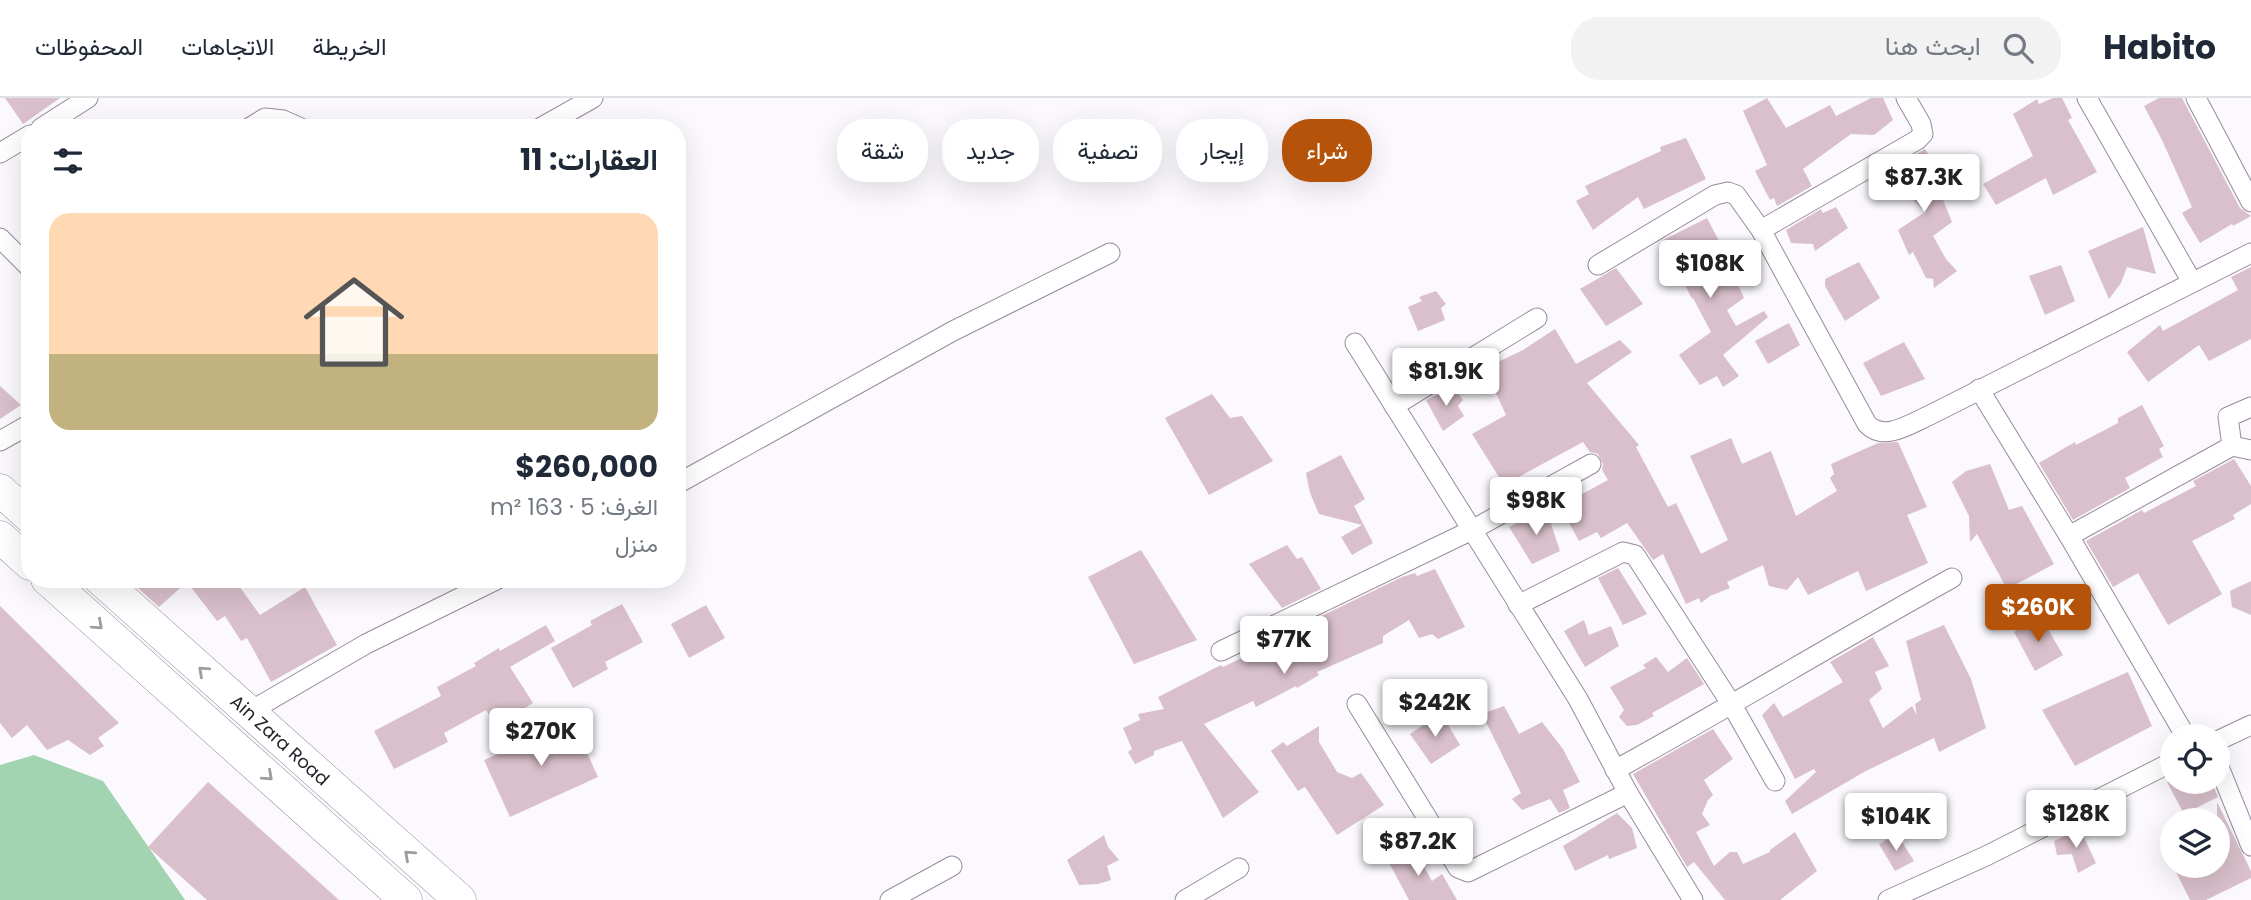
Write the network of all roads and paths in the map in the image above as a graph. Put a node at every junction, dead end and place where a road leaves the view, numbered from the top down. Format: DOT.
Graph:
graph roads {
  1 [pos="88,98"];
  2 [pos="593,98"];
  3 [pos="1906,98"];
  4 [pos="2087,98"];
  5 [pos="2196,98"];
  6 [pos="55,119"];
  7 [pos="556,119"];
  8 [pos="21,140"];
  9 [pos="0,153"];
  10 [pos="2251,202"];
  11 [pos="1761,230"];
  12 [pos="0,238"];
  13 [pos="1110,253"];
  14 [pos="2251,253"];
  15 [pos="21,258"];
  16 [pos="1598,265"];
  17 [pos="2192,282"];
  18 [pos="1537,318"];
  19 [pos="1355,343"];
  20 [pos="1979,388"];
  21 [pos="1394,406"];
  22 [pos="2251,407"];
  23 [pos="21,429"];
  24 [pos="0,441"];
  25 [pos="2241,448"];
  26 [pos="1591,464"];
  27 [pos="686,479"];
  28 [pos="0,491"];
  29 [pos="21,509"];
  30 [pos="1472,530"];
  31 [pos="2069,536"];
  32 [pos="0,537"];
  33 [pos="21,556"];
  34 [pos="1952,578"];
  35 [pos="57,588"];
  36 [pos="110,588"];
  37 [pos="480,588"];
  38 [pos="1518,605"];
  39 [pos="1221,652"];
  40 [pos="1357,704"];
  41 [pos="1732,705"];
  42 [pos="249,712"];
  43 [pos="2178,724"];
  44 [pos="2251,724"];
  45 [pos="2230,734"];
  46 [pos="2160,768"];
  47 [pos="1615,770"];
  48 [pos="1775,781"];
  49 [pos="1628,793"];
  50 [pos="2230,794"];
  51 [pos="2251,846"];
  52 [pos="952,866"];
  53 [pos="1239,868"];
  54 [pos="406,900"];
  55 [pos="460,900"];
  56 [pos="890,900"];
  57 [pos="1185,900"];
  58 [pos="1693,900"];
  59 [pos="1888,900"];
  1 -- 6 [label="street"];
  2 -- 7 [label="street"];
  3 -- 11 [label="street"];
  4 -- 17 [label="street"];
  5 -- 10 [label="street"];
  8 -- 9 [label="street"];
  11 -- 16 [label="street"];
  11 -- 20 [label="street"];
  12 -- 15 [label="street"];
  13 -- 27 [label="street"];
  14 -- 17 [label="street"];
  17 -- 20 [label="street"];
  18 -- 21 [label="street"];
  19 -- 21 [label="street"];
  20 -- 31 [label="street"];
  21 -- 30 [label="street"];
  22 -- 25 [label="street"];
  23 -- 24 [label="street"];
  25 -- 31 [label="street"];
  26 -- 30 [label="street"];
  28 -- 29 [label="main road"];
  30 -- 38 [label="street"];
  30 -- 39 [label="street"];
  31 -- 43 [label="street"];
  32 -- 33 [label="main road"];
  34 -- 41 [label="street"];
  35 -- 54 [label="main road, Ain Zara Road, one-way"];
  42 -- 36 [label="main road, Ain Zara Road, one-way"];
  37 -- 42 [label="street"];
  38 -- 41 [label="street"];
  38 -- 47 [label="street"];
  40 -- 49 [label="street"];
  41 -- 47 [label="street"];
  41 -- 48 [label="street"];
  55 -- 42 [label="main road, Ain Zara Road, one-way"];
  44 -- 45 [label="street"];
  46 -- 59 [label="street"];
  47 -- 49 [label="street"];
  49 -- 58 [label="street"];
  50 -- 51 [label="street"];
  52 -- 56 [label="street"];
  53 -- 57 [label="street"];
}
